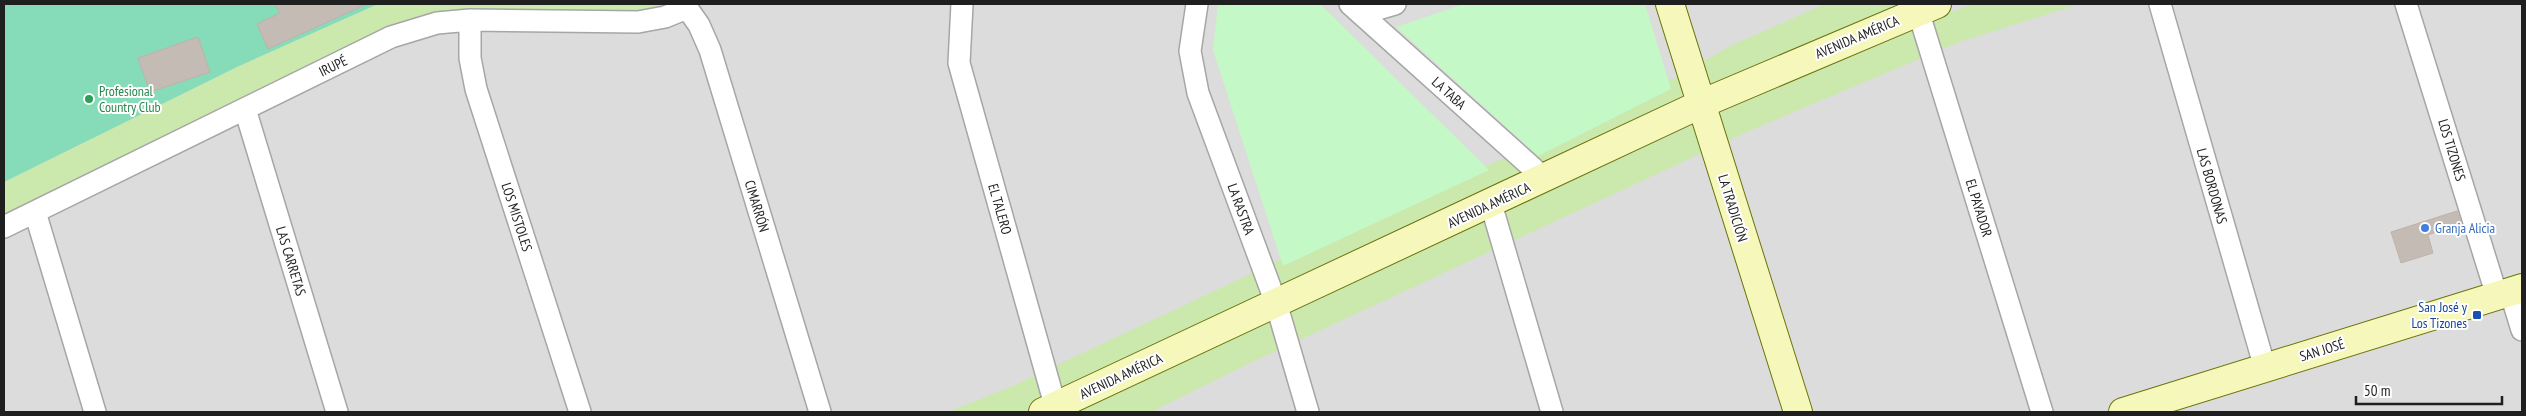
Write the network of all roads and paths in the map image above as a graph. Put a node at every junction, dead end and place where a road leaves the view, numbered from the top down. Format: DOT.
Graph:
graph roads {
  1 [pos="962,4"];
  2 [pos="1197,4"];
  3 [pos="1395,4"];
  4 [pos="1670,4"];
  5 [pos="2160,4"];
  6 [pos="2406,4"];
  7 [pos="688,6"];
  8 [pos="1923,6"];
  9 [pos="1356,7"];
  10 [pos="470,20"];
  11 [pos="1701,104"];
  12 [pos="245,109"];
  13 [pos="1545,179"];
  14 [pos="1491,204"];
  15 [pos="35,212"];
  16 [pos="4,226"];
  17 [pos="2510,292"];
  18 [pos="1276,304"];
  19 [pos="2522,330"];
  20 [pos="2265,368"];
  21 [pos="1052,410"];
  22 [pos="95,412"];
  23 [pos="337,412"];
  24 [pos="580,412"];
  25 [pos="820,412"];
  26 [pos="1308,412"];
  27 [pos="1552,412"];
  28 [pos="1798,412"];
  29 [pos="2042,412"];
  30 [pos="2123,412"];
  1 -- 21 [label="street, EL TALERO"];
  2 -- 18 [label="street, LA RASTRA"];
  3 -- 9 [label="street"];
  4 -- 11 [label="street, LA TRADICIÓN"];
  5 -- 20 [label="street, LAS BORDONAS"];
  6 -- 17 [label="street, LOS TIZONES"];
  7 -- 10 [label="street, IRUPÉ"];
  7 -- 25 [label="street, CIMARRÓN"];
  8 -- 11 [label="street, AVENIDA AMÉRICA"];
  8 -- 29 [label="street, EL PAYADOR"];
  9 -- 13 [label="street, LA TABA"];
  10 -- 12 [label="street, IRUPÉ"];
  10 -- 24 [label="street, LOS MISTOLES"];
  11 -- 13 [label="street, AVENIDA AMÉRICA"];
  11 -- 28 [label="street, LA TRADICIÓN"];
  12 -- 15 [label="street, IRUPÉ"];
  12 -- 23 [label="street, LAS CARRETAS"];
  13 -- 14 [label="street, AVENIDA AMÉRICA"];
  14 -- 18 [label="street, AVENIDA AMÉRICA"];
  14 -- 27 [label="street"];
  15 -- 16 [label="street, IRUPÉ"];
  15 -- 22 [label="street"];
  17 -- 19 [label="street, LOS TIZONES"];
  17 -- 20 [label="street, SAN JOSÉ"];
  18 -- 21 [label="street, AVENIDA AMÉRICA"];
  18 -- 26 [label="street, LA RASTRA"];
  20 -- 30 [label="street, SAN JOSÉ"];
}
